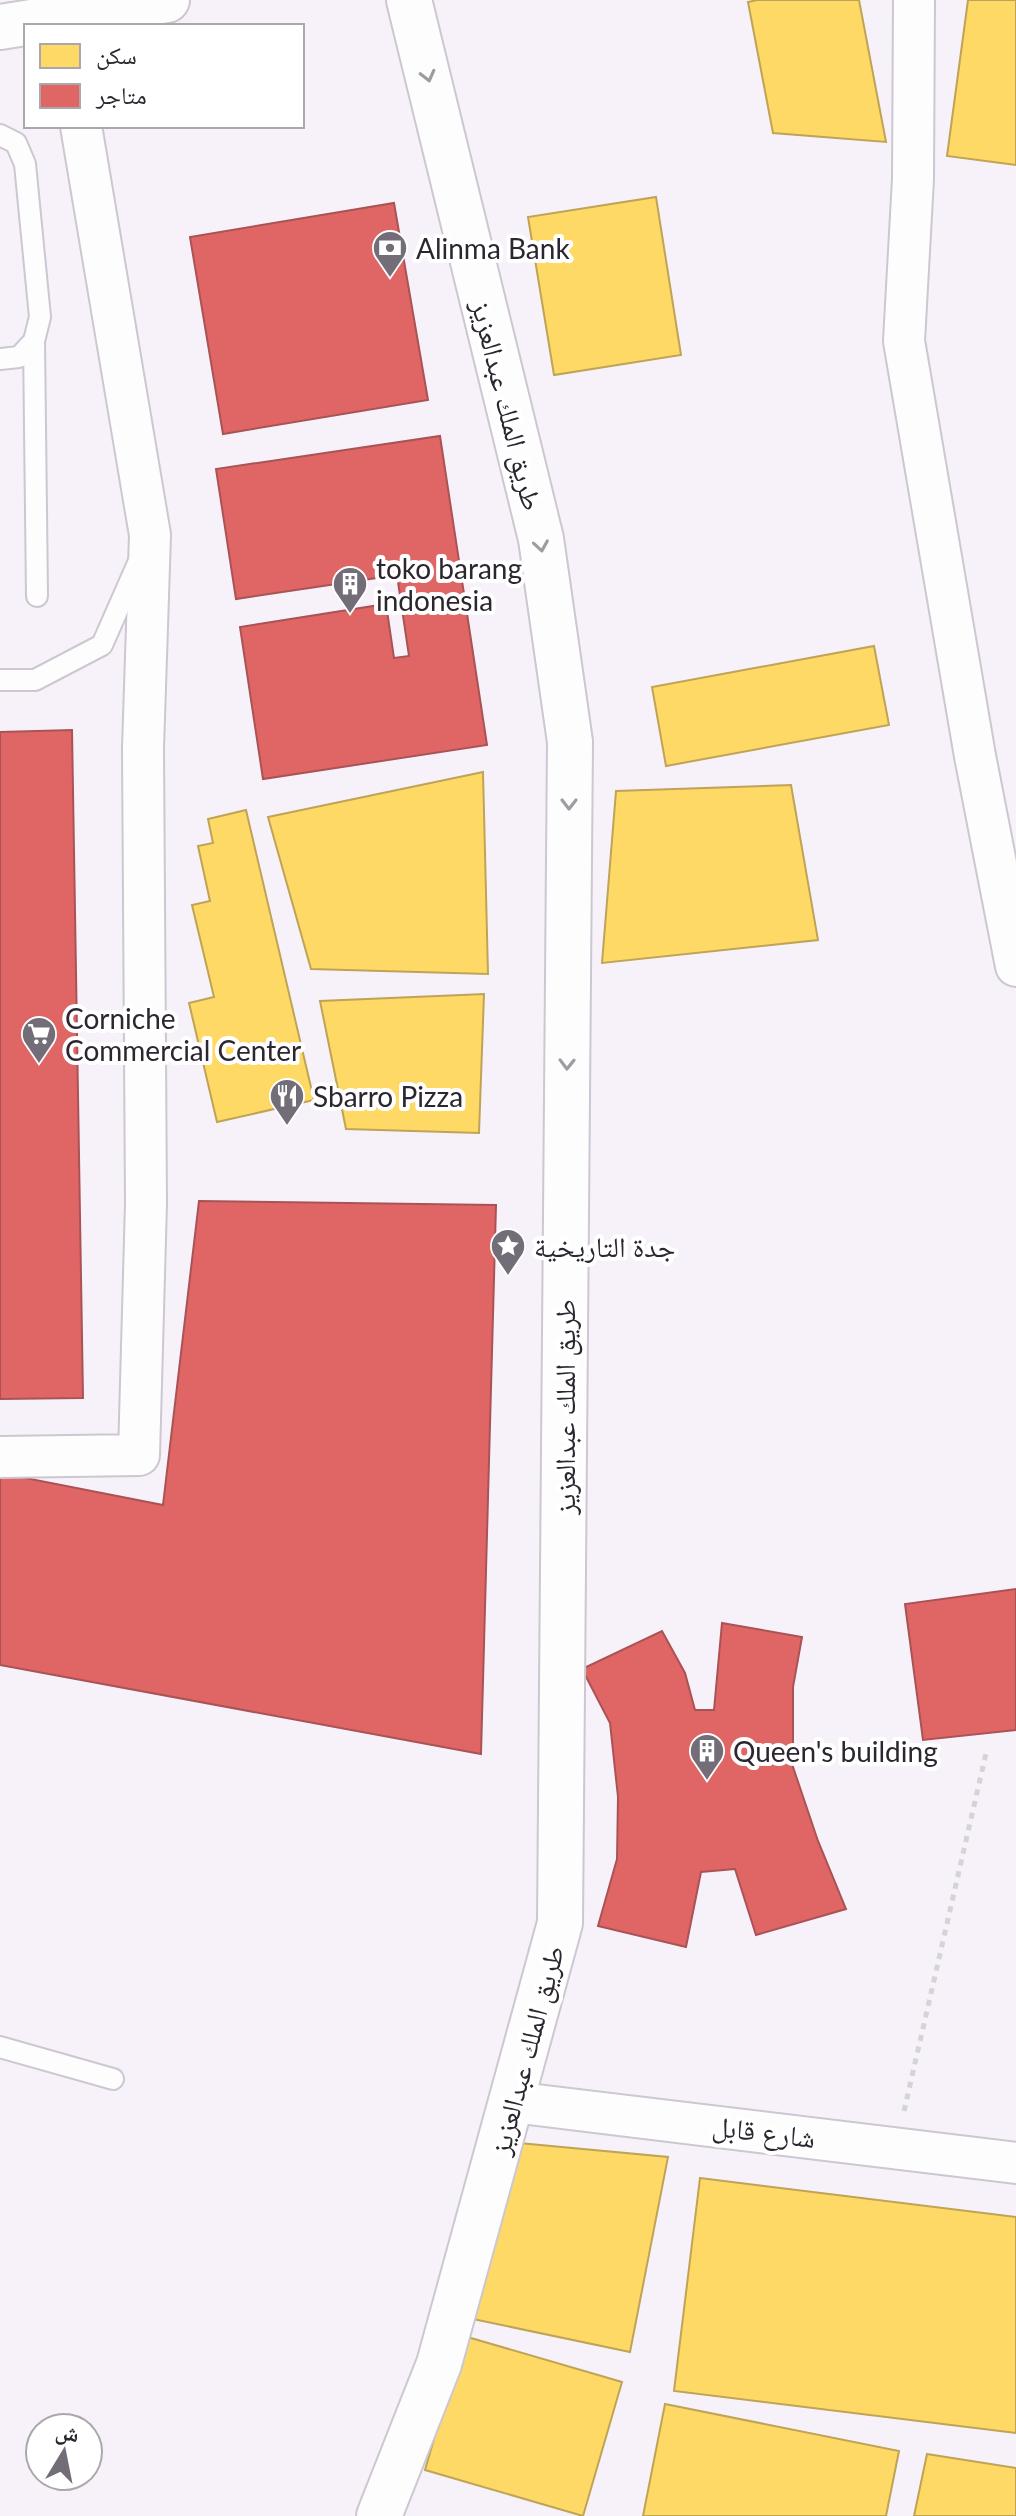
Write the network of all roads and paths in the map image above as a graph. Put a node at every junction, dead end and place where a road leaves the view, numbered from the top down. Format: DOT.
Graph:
graph roads {
  1 [pos="167,0"];
  2 [pos="409,0"];
  3 [pos="914,0"];
  4 [pos="63,14"];
  5 [pos="0,27"];
  6 [pos="81,128"];
  7 [pos="0,135"];
  8 [pos="34,341"];
  9 [pos="0,359"];
  10 [pos="150,535"];
  11 [pos="37,596"];
  12 [pos="0,680"];
  13 [pos="1016,966"];
  14 [pos="0,1457"];
  15 [pos="987,1749"];
  16 [pos="0,2047"];
  17 [pos="113,2079"];
  18 [pos="512,2102"];
  19 [pos="895,2147"];
  20 [pos="1016,2163"];
  21 [pos="379,2516"];
  1 -- 4 [label="main road"];
  2 -- 18 [label="main road, طريق الملك عبدالعزيز, one-way"];
  3 -- 13 [label="street"];
  4 -- 5 [label="main road"];
  6 -- 10 [label="street"];
  7 -- 8 [label="lane"];
  8 -- 9 [label="lane"];
  8 -- 11 [label="lane"];
  10 -- 12 [label="lane"];
  10 -- 14 [label="street"];
  15 -- 19 [label="path"];
  16 -- 17 [label="lane"];
  18 -- 19 [label="street, شارع قابل"];
  18 -- 21 [label="main road, طريق الملك عبدالعزيز"];
  19 -- 20 [label="street, شارع قابل"];
}
